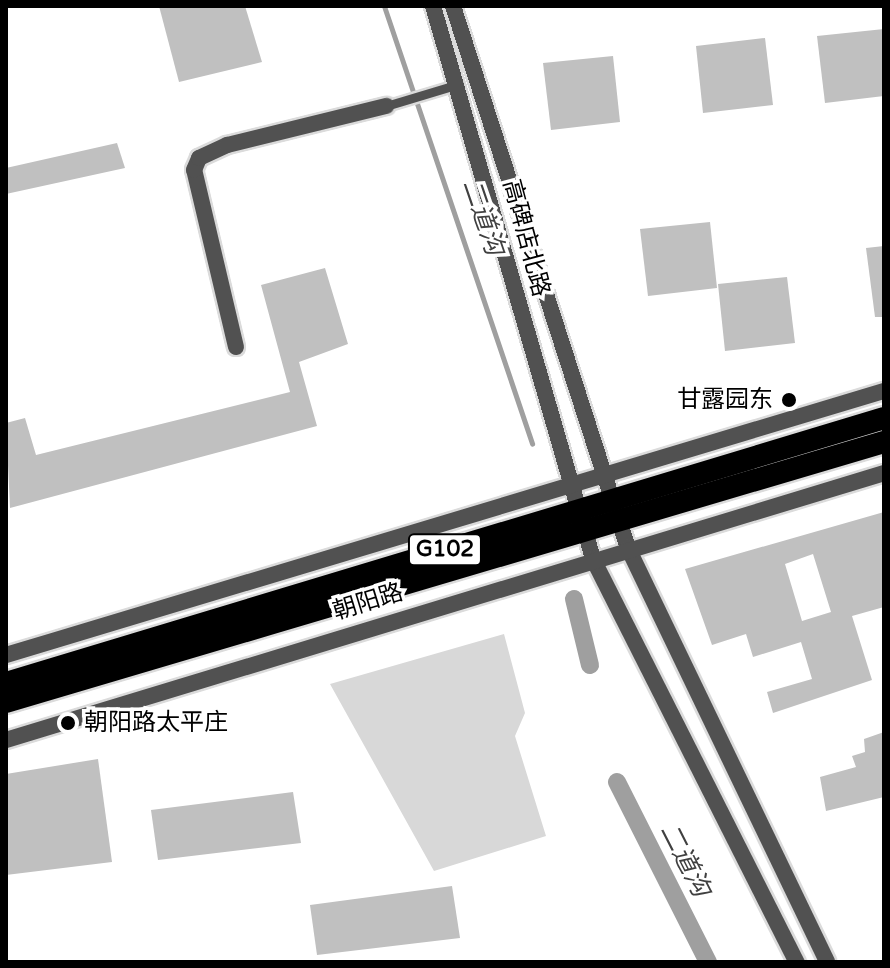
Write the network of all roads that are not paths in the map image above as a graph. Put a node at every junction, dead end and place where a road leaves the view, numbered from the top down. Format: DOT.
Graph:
graph roads {
  1 [pos="433,6"];
  2 [pos="453,6"];
  3 [pos="459,84"];
  4 [pos="386,106"];
  5 [pos="236,347"];
  6 [pos="884,391"];
  7 [pos="884,418"];
  8 [pos="884,442"];
  9 [pos="884,473"];
  10 [pos="602,474"];
  11 [pos="567,484"];
  12 [pos="610,499"];
  13 [pos="576,509"];
  14 [pos="619,521"];
  15 [pos="584,533"];
  16 [pos="628,548"];
  17 [pos="593,559"];
  18 [pos="6,655"];
  19 [pos="6,683"];
  20 [pos="6,702"];
  21 [pos="6,740"];
  22 [pos="797,962"];
  23 [pos="827,962"];
  1 -- 3 [label="street, 高碑店北路"];
  2 -- 10 [label="street, 高碑店北路"];
  3 -- 4 [label="lane"];
  3 -- 11 [label="street, 高碑店北路"];
  4 -- 5 [label="street"];
  6 -- 10 [label="street"];
  7 -- 12 [label="highway, 朝阳路 / G102"];
  8 -- 14 [label="highway, 朝阳路 / G102"];
  9 -- 16 [label="street, 朝阳路"];
  10 -- 11 [label="street"];
  10 -- 12 [label="street, 高碑店北路"];
  11 -- 13 [label="street, 高碑店北路"];
  11 -- 18 [label="street"];
  12 -- 13 [label="highway, 朝阳路 / G102"];
  12 -- 14 [label="street, 高碑店北路"];
  13 -- 15 [label="street, 高碑店北路"];
  13 -- 19 [label="highway, 朝阳路 / G102"];
  14 -- 15 [label="highway, 朝阳路 / G102"];
  14 -- 16 [label="street, 高碑店北路"];
  15 -- 17 [label="street, 高碑店北路"];
  15 -- 20 [label="highway, 朝阳路 / G102"];
  16 -- 17 [label="street, 朝阳路"];
  16 -- 23 [label="street, 高碑店北路"];
  17 -- 21 [label="street, 朝阳路"];
  17 -- 22 [label="street, 高碑店北路"];
}
